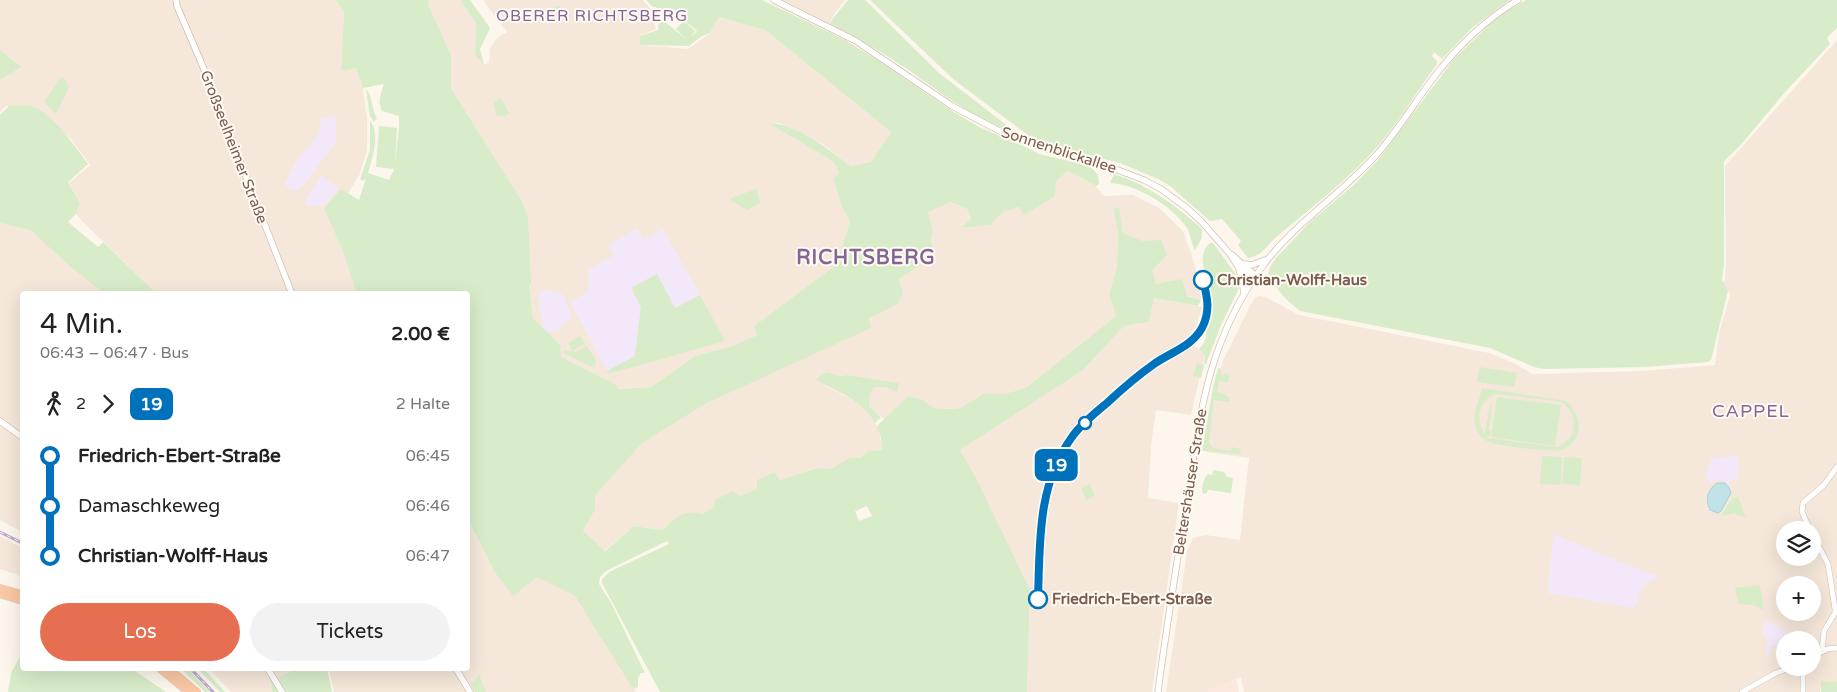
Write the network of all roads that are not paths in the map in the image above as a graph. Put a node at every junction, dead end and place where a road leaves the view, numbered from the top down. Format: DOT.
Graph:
graph roads {
  1 [pos="172,0"];
  2 [pos="774,0"];
  3 [pos="1518,0"];
  4 [pos="177,3"];
  5 [pos="1230,254"];
  6 [pos="1267,260"];
  7 [pos="1244,264"];
  8 [pos="1237,265"];
  9 [pos="1254,278"];
  10 [pos="291,291"];
  11 [pos="1244,293"];
  12 [pos="0,421"];
  13 [pos="20,436"];
  14 [pos="1837,467"];
  15 [pos="1806,521"];
  16 [pos="1821,551"];
  17 [pos="0,588"];
  18 [pos="20,593"];
  19 [pos="0,594"];
  20 [pos="20,600"];
  21 [pos="1837,648"];
  22 [pos="1822,651"];
  23 [pos="162,671"];
  24 [pos="172,671"];
  25 [pos="269,671"];
  26 [pos="457,671"];
  27 [pos="1776,673"];
  28 [pos="1804,676"];
  29 [pos="188,692"];
  30 [pos="198,692"];
  31 [pos="282,692"];
  32 [pos="470,692"];
  33 [pos="1158,692"];
  34 [pos="1742,692"];
  35 [pos="1803,692"];
  1 -- 4 [label="main road, Großseelheimer Straße"];
  2 -- 5 [label="main road, Sonnenblickallee"];
  3 -- 6 [label="main road, Beltershäuser Straße"];
  4 -- 10 [label="main road, Großseelheimer Straße"];
  5 -- 7 [label="main road, Sonnenblickallee"];
  5 -- 8 [label="main road, Sonnenblickallee"];
  6 -- 7 [label="main road"];
  6 -- 9 [label="main road, Beltershäuser Straße"];
  7 -- 9 [label="main road, Sonnenblickallee"];
  8 -- 9 [label="main road, Sonnenblickallee"];
  8 -- 11 [label="main road"];
  9 -- 11 [label="main road, Beltershäuser Straße"];
  11 -- 33 [label="main road, Beltershäuser Straße"];
  12 -- 13 [label="main road"];
  14 -- 15 [label="street"];
  16 -- 22 [label="street"];
  17 -- 18 [label="highway"];
  19 -- 20 [label="highway"];
  21 -- 22 [label="street"];
  23 -- 29 [label="highway"];
  24 -- 30 [label="highway"];
  25 -- 31 [label="main road"];
  26 -- 32 [label="main road"];
  27 -- 34 [label="street"];
  28 -- 35 [label="street"];
}
